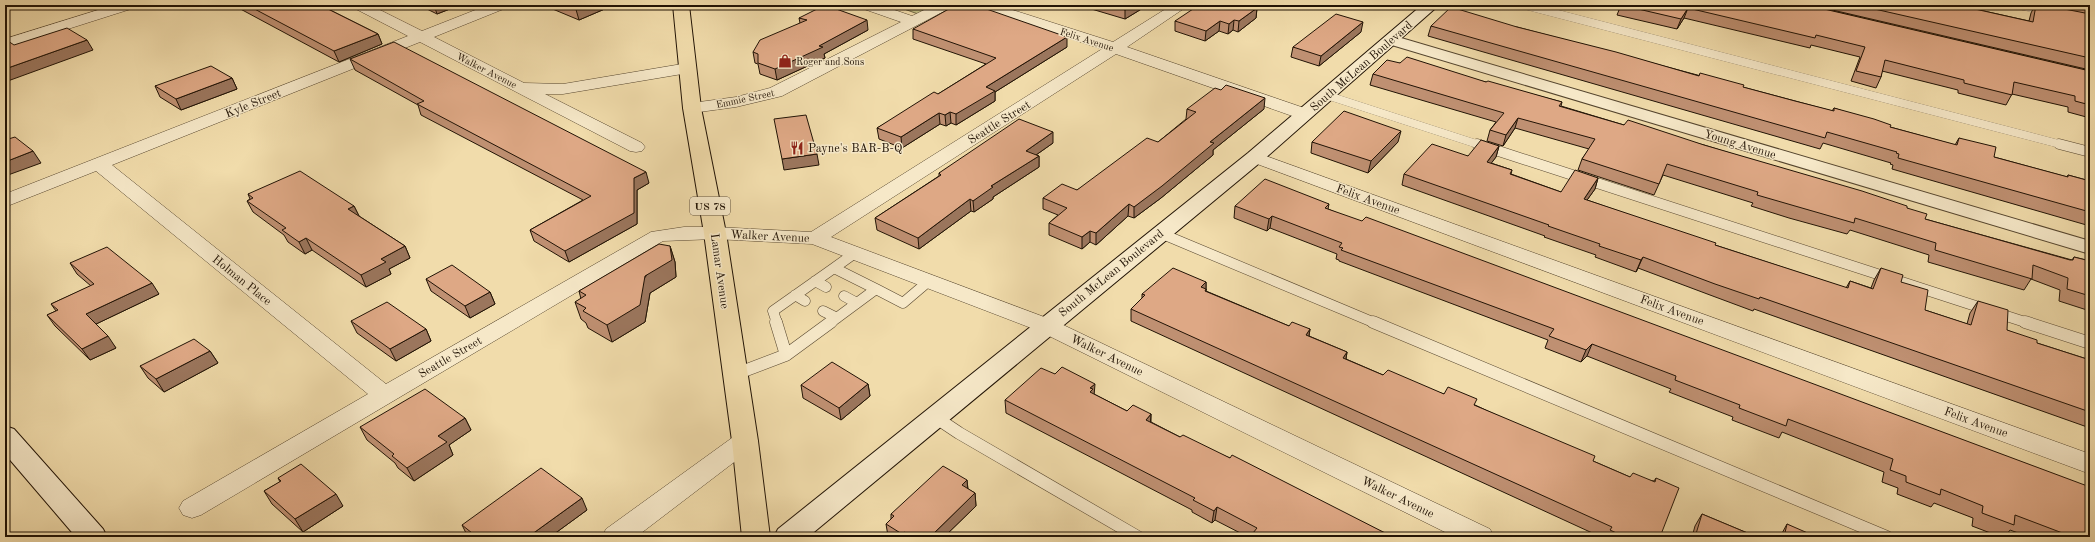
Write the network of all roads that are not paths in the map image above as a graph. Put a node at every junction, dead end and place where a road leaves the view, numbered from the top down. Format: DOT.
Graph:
graph roads {
  1 [pos="130,5"];
  2 [pos="359,5"];
  3 [pos="501,5"];
  4 [pos="681,5"];
  5 [pos="866,5"];
  6 [pos="945,5"];
  7 [pos="982,5"];
  8 [pos="1182,5"];
  9 [pos="1431,5"];
  10 [pos="1524,5"];
  11 [pos="2017,5"];
  12 [pos="2053,13"];
  13 [pos="913,21"];
  14 [pos="421,36"];
  15 [pos="1391,40"];
  16 [pos="5,44"];
  17 [pos="1115,48"];
  18 [pos="688,68"];
  19 [pos="521,88"];
  20 [pos="1326,95"];
  21 [pos="692,108"];
  22 [pos="1304,114"];
  23 [pos="636,147"];
  24 [pos="2090,152"];
  25 [pos="1254,157"];
  26 [pos="100,165"];
  27 [pos="5,201"];
  28 [pos="715,233"];
  29 [pos="1160,233"];
  30 [pos="815,238"];
  31 [pos="2090,248"];
  32 [pos="855,253"];
  33 [pos="834,268"];
  34 [pos="930,280"];
  35 [pos="816,281"];
  36 [pos="826,287"];
  37 [pos="876,290"];
  38 [pos="795,295"];
  39 [pos="844,296"];
  40 [pos="805,301"];
  41 [pos="857,303"];
  42 [pos="823,310"];
  43 [pos="837,318"];
  44 [pos="1047,326"];
  45 [pos="2090,343"];
  46 [pos="786,355"];
  47 [pos="735,374"];
  48 [pos="384,395"];
  49 [pos="935,417"];
  50 [pos="5,436"];
  51 [pos="745,441"];
  52 [pos="2090,464"];
  53 [pos="192,508"];
  54 [pos="93,537"];
  55 [pos="616,537"];
  56 [pos="756,537"];
  57 [pos="788,537"];
  58 [pos="1138,537"];
  59 [pos="1480,537"];
  60 [pos="1887,537"];
  1 -- 16 [label="street"];
  2 -- 14 [label="street, Walker Avenue"];
  3 -- 14 [label="street, Kyle Street"];
  4 -- 18 [label="main road, Lamar Avenue / US 78"];
  5 -- 13 [label="street"];
  6 -- 13 [label="street, Emmie Street"];
  7 -- 17 [label="street, Felix Avenue"];
  8 -- 17 [label="street, Seattle Street"];
  9 -- 15 [label="main road, South McLean Boulevard"];
  10 -- 24 [label="lane"];
  11 -- 12 [label="lane"];
  13 -- 21 [label="street, Emmie Street"];
  14 -- 19 [label="street, Walker Avenue"];
  14 -- 26 [label="street, Kyle Street"];
  15 -- 20 [label="main road, South McLean Boulevard"];
  15 -- 31 [label="main road, Young Avenue"];
  17 -- 22 [label="street, Felix Avenue"];
  17 -- 30 [label="street, Seattle Street"];
  18 -- 19 [label="street"];
  18 -- 21 [label="main road, Lamar Avenue / US 78"];
  19 -- 23 [label="street, Walker Avenue"];
  20 -- 22 [label="main road, South McLean Boulevard"];
  20 -- 45 [label="lane"];
  21 -- 28 [label="main road, Lamar Avenue / US 78"];
  22 -- 25 [label="main road, South McLean Boulevard"];
  25 -- 29 [label="main road, South McLean Boulevard"];
  25 -- 52 [label="street, Felix Avenue"];
  26 -- 27 [label="street, Kyle Street"];
  26 -- 48 [label="street, Holman Place"];
  28 -- 30 [label="street, Walker Avenue"];
  28 -- 47 [label="main road, Lamar Avenue / US 78"];
  28 -- 48 [label="street, Seattle Street"];
  29 -- 44 [label="main road, South McLean Boulevard"];
  29 -- 60 [label="lane"];
  30 -- 32 [label="street, Walker Avenue"];
  32 -- 33 [label="lane"];
  32 -- 34 [label="street, Walker Avenue"];
  33 -- 35 [label="lane"];
  33 -- 37 [label="lane"];
  34 -- 37 [label="lane"];
  34 -- 44 [label="street, Walker Avenue"];
  35 -- 36 [label="lane"];
  35 -- 38 [label="lane"];
  37 -- 41 [label="lane"];
  38 -- 40 [label="lane"];
  38 -- 46 [label="lane"];
  39 -- 41 [label="lane"];
  41 -- 43 [label="lane"];
  42 -- 43 [label="lane"];
  43 -- 46 [label="lane"];
  44 -- 49 [label="main road, South McLean Boulevard"];
  44 -- 59 [label="street, Walker Avenue"];
  46 -- 47 [label="lane"];
  47 -- 51 [label="main road, Lamar Avenue / US 78"];
  48 -- 53 [label="street, Seattle Street"];
  49 -- 57 [label="main road, South McLean Boulevard"];
  49 -- 58 [label="lane"];
  50 -- 54 [label="main road"];
  51 -- 55 [label="street"];
  51 -- 56 [label="main road, Lamar Avenue / US 78"];
}
